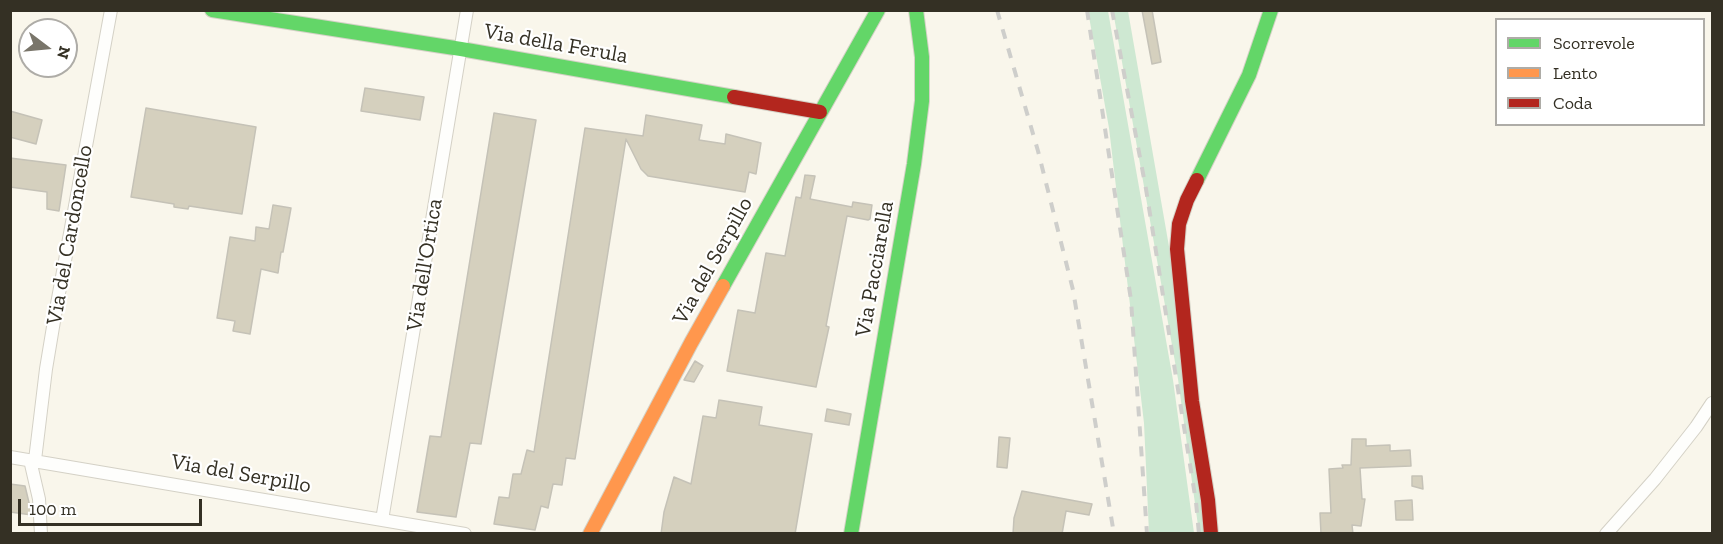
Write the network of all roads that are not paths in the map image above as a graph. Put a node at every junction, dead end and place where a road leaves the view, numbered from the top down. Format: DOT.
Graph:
graph roads {
  1 [pos="111,10"];
  2 [pos="212,10"];
  3 [pos="467,10"];
  4 [pos="878,10"];
  5 [pos="916,10"];
  6 [pos="1271,10"];
  7 [pos="461,49"];
  8 [pos="820,112"];
  9 [pos="1713,403"];
  10 [pos="10,457"];
  11 [pos="32,460"];
  12 [pos="382,520"];
  13 [pos="41,534"];
  14 [pos="465,534"];
  15 [pos="590,534"];
  16 [pos="851,534"];
  17 [pos="1211,534"];
  18 [pos="1606,534"];
  1 -- 11 [label="street, Via del Cardoncello"];
  2 -- 7 [label="street, Via della Ferula"];
  3 -- 7 [label="street, Via dell'Ortica"];
  4 -- 8 [label="street, Via del Serpillo"];
  5 -- 16 [label="street, Via Pacciarella"];
  6 -- 17 [label="street"];
  7 -- 8 [label="street, Via della Ferula"];
  7 -- 12 [label="street, Via dell'Ortica"];
  8 -- 15 [label="street, Via del Serpillo"];
  9 -- 18 [label="street"];
  10 -- 11 [label="street, Via del Serpillo"];
  11 -- 12 [label="street, Via del Serpillo"];
  11 -- 13 [label="street, Via del Cardoncello"];
  12 -- 14 [label="street, Via del Serpillo"];
}
